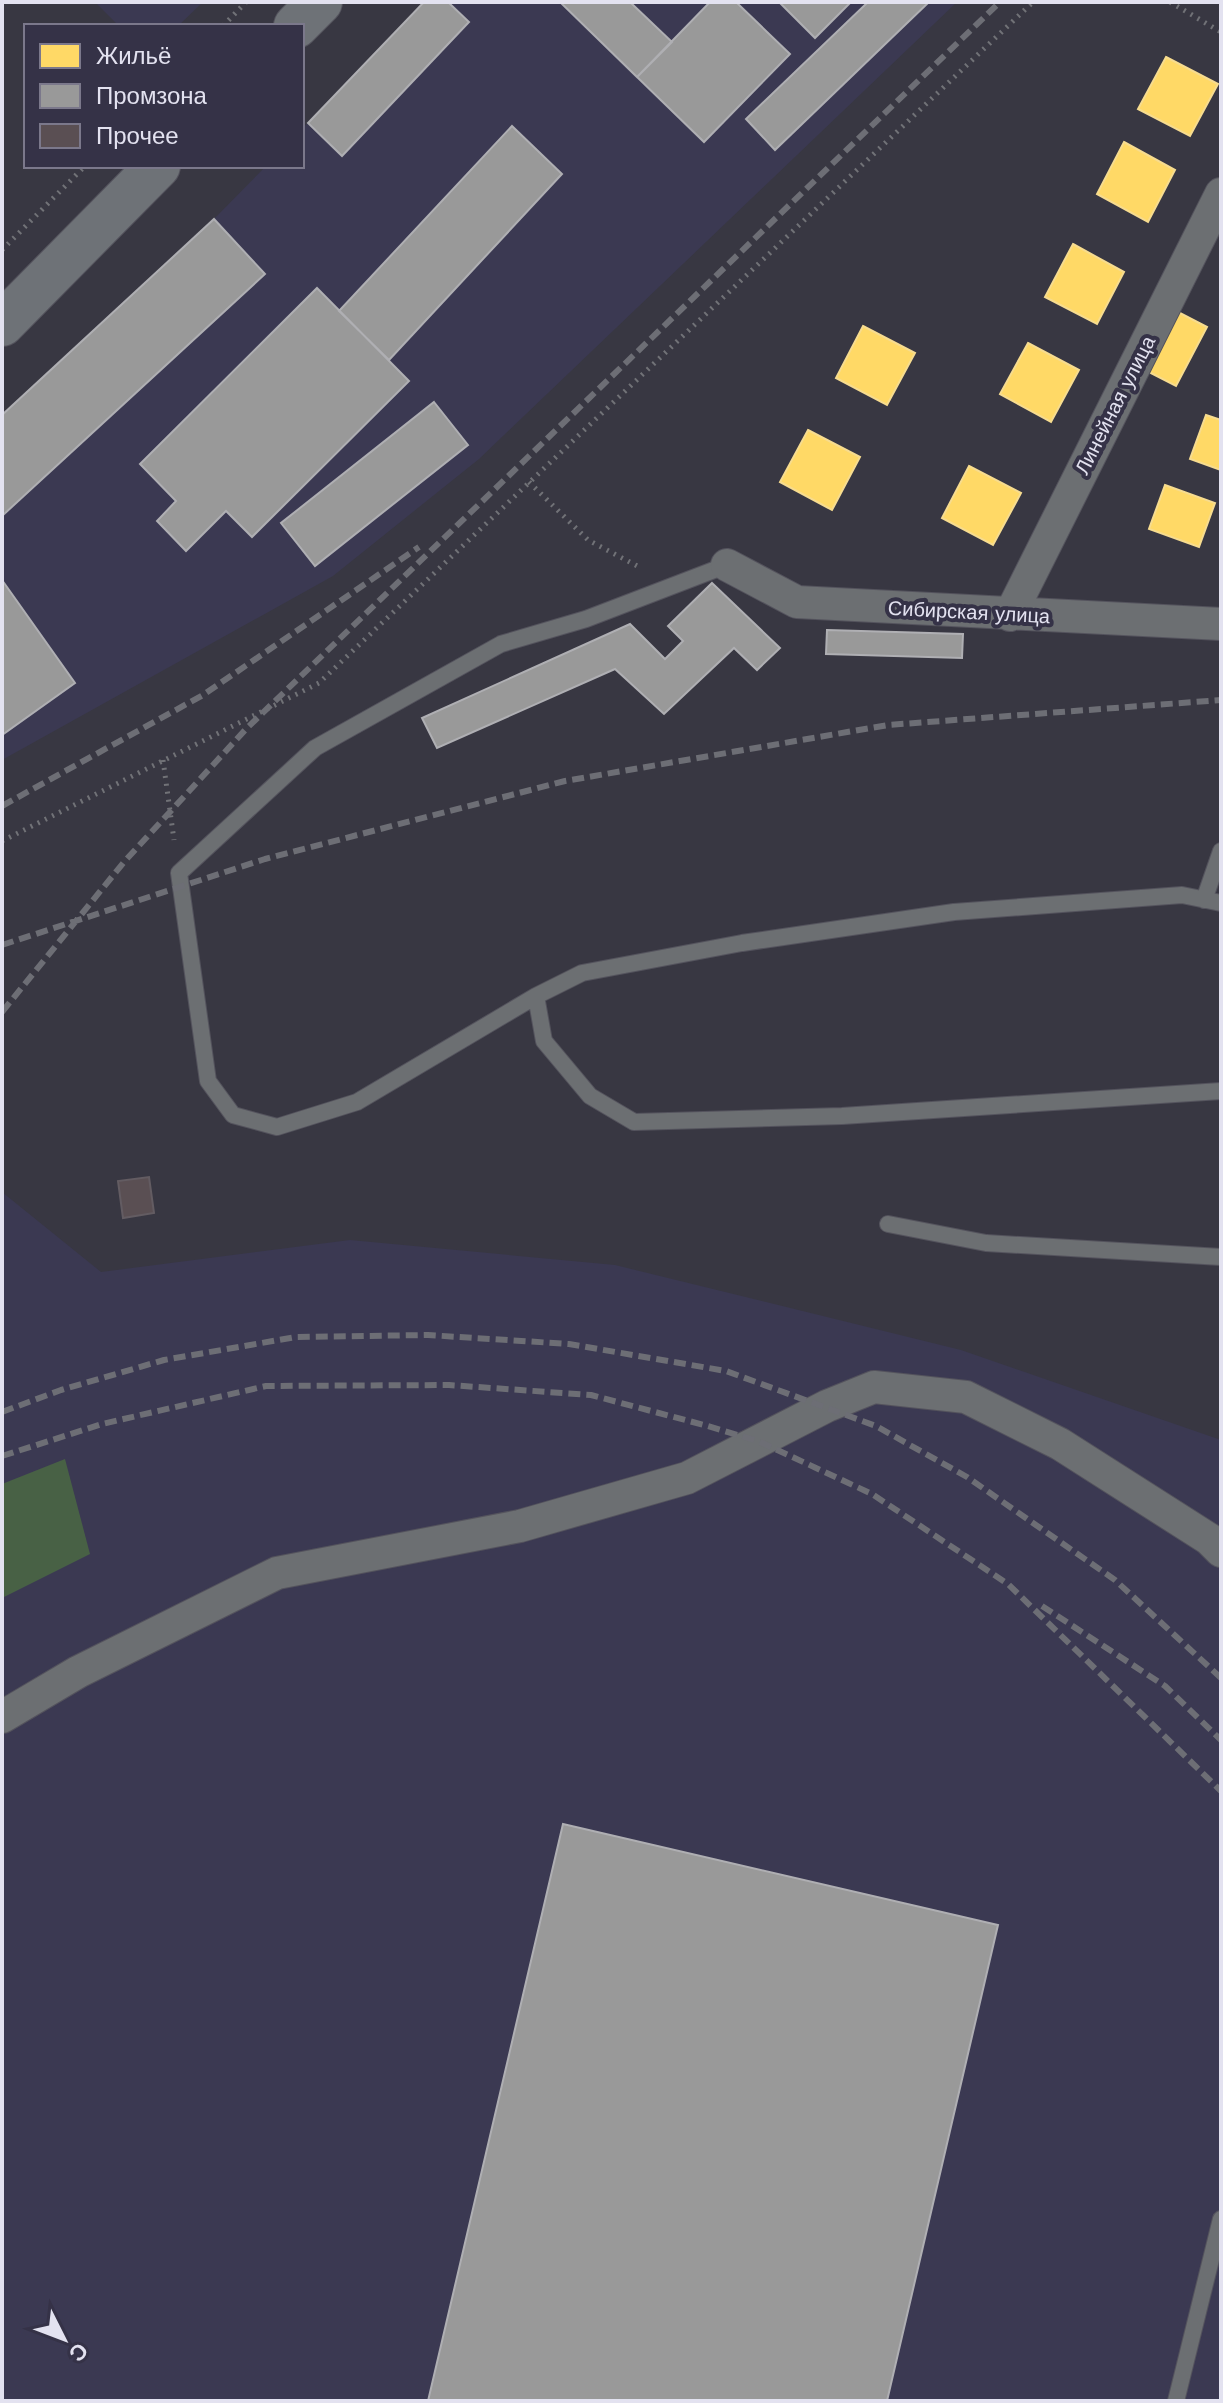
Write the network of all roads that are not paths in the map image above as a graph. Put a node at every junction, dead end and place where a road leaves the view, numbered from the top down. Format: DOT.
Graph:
graph roads {
  1 [pos="320,2"];
  2 [pos="298,24"];
  3 [pos="156,168"];
  4 [pos="1221,194"];
  5 [pos="2,324"];
  6 [pos="727,565"];
  7 [pos="1010,615"];
  8 [pos="1221,624"];
  9 [pos="1221,851"];
  10 [pos="1213,902"];
  11 [pos="536,996"];
  12 [pos="1221,1091"];
  13 [pos="888,1224"];
  14 [pos="1221,1257"];
  15 [pos="1221,1551"];
  16 [pos="2,1717"];
  17 [pos="1221,2219"];
  18 [pos="1176,2401"];
  1 -- 2 [label="main road"];
  3 -- 5 [label="main road"];
  4 -- 7 [label="street, Линейная улица"];
  6 -- 7 [label="street, Сибирская улица"];
  6 -- 11 [label="lane"];
  7 -- 8 [label="street, Сибирская улица"];
  9 -- 10 [label="lane"];
  10 -- 11 [label="lane"];
  11 -- 12 [label="lane"];
  13 -- 14 [label="lane"];
  15 -- 16 [label="street"];
  17 -- 18 [label="lane"];
}
